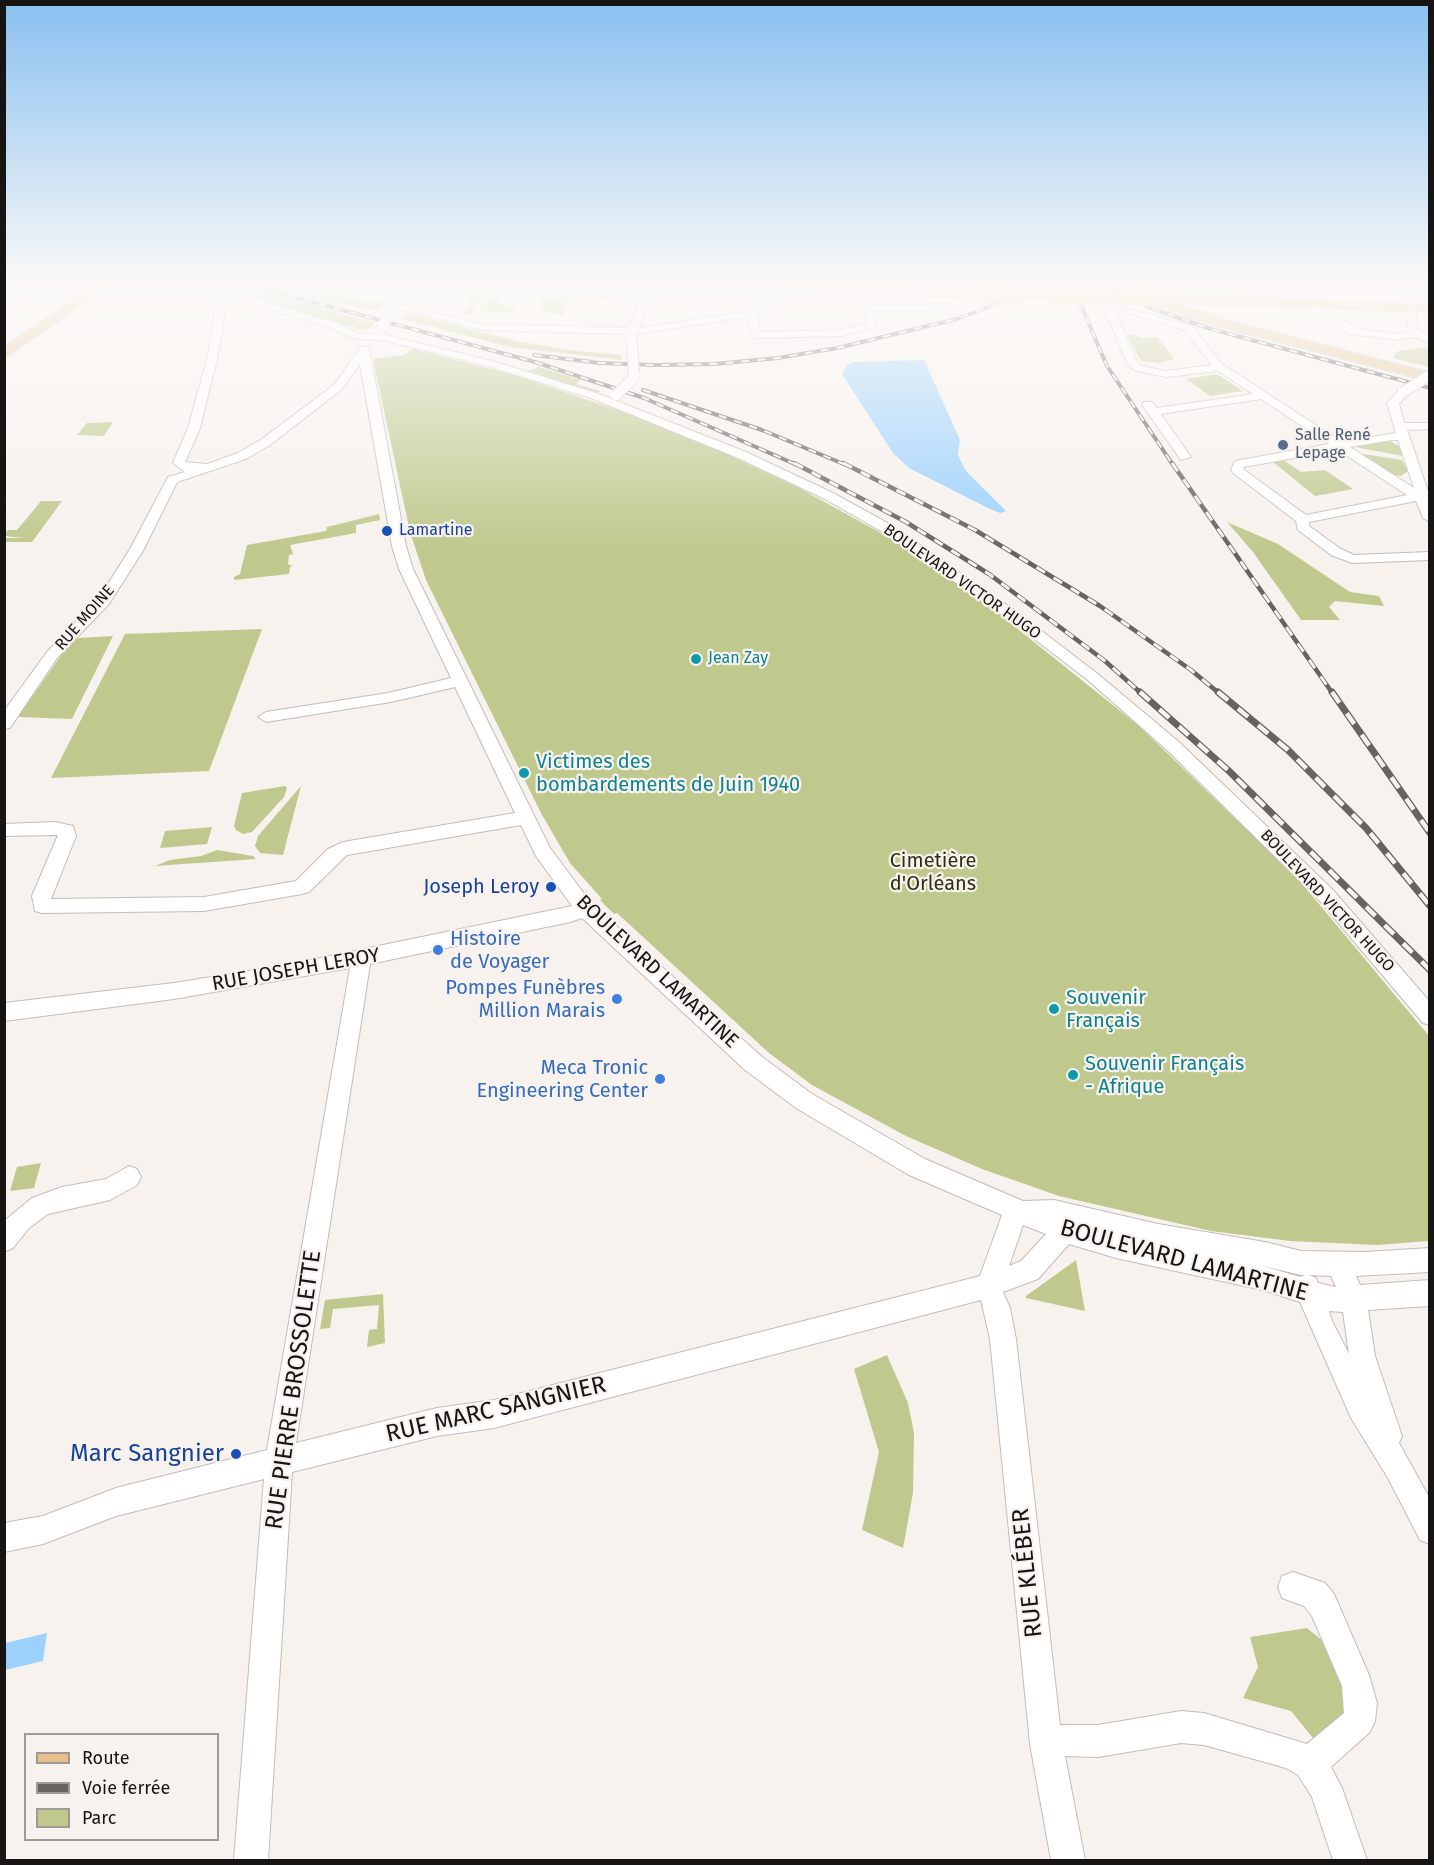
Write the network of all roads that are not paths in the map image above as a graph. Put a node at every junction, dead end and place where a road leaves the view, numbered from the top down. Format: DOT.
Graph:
graph roads {
  1 [pos="208,374"];
  2 [pos="349,374"];
  3 [pos="367,374"];
  4 [pos="528,374"];
  5 [pos="634,374"];
  6 [pos="1232,374"];
  7 [pos="1430,374"];
  8 [pos="1265,395"];
  9 [pos="611,397"];
  10 [pos="1430,426"];
  11 [pos="1401,432"];
  12 [pos="1340,445"];
  13 [pos="1185,457"];
  14 [pos="178,472"];
  15 [pos="1413,472"];
  16 [pos="1388,476"];
  17 [pos="1420,499"];
  18 [pos="1302,518"];
  19 [pos="1430,518"];
  20 [pos="1430,555"];
  21 [pos="460,681"];
  22 [pos="266,717"];
  23 [pos="4,724"];
  24 [pos="525,818"];
  25 [pos="4,831"];
  26 [pos="584,908"];
  27 [pos="358,959"];
  28 [pos="4,1012"];
  29 [pos="1430,1017"];
  30 [pos="129,1178"];
  31 [pos="1015,1211"];
  32 [pos="1065,1231"];
  33 [pos="4,1240"];
  34 [pos="1430,1260"];
  35 [pos="1300,1263"];
  36 [pos="1339,1265"];
  37 [pos="1430,1285"];
  38 [pos="988,1286"];
  39 [pos="1430,1293"];
  40 [pos="1309,1294"];
  41 [pos="1389,1296"];
  42 [pos="1354,1300"];
  43 [pos="279,1462"];
  44 [pos="1398,1468"];
  45 [pos="1430,1530"];
  46 [pos="4,1538"];
  47 [pos="1293,1587"];
  48 [pos="1046,1744"];
  49 [pos="1309,1764"];
  50 [pos="251,1860"];
  51 [pos="1068,1860"];
  52 [pos="1350,1860"];
  1 -- 14 [label="street, RUE MOINE"];
  2 -- 14 [label="street"];
  3 -- 21 [label="street, BOULEVARD LAMARTINE"];
  4 -- 9 [label="street, BOULEVARD VICTOR HUGO"];
  5 -- 9 [label="street, bridge"];
  6 -- 8 [label="street"];
  7 -- 11 [label="street, bridge"];
  8 -- 12 [label="street"];
  8 -- 13 [label="street"];
  9 -- 29 [label="street, BOULEVARD VICTOR HUGO"];
  10 -- 11 [label="street"];
  11 -- 12 [label="street"];
  11 -- 15 [label="street"];
  12 -- 16 [label="street"];
  12 -- 18 [label="street"];
  14 -- 23 [label="street, RUE MOINE"];
  15 -- 16 [label="street"];
  15 -- 17 [label="street"];
  16 -- 17 [label="street"];
  17 -- 18 [label="street"];
  17 -- 19 [label="street"];
  18 -- 20 [label="street"];
  21 -- 22 [label="street"];
  21 -- 24 [label="street, BOULEVARD LAMARTINE"];
  24 -- 25 [label="street"];
  24 -- 26 [label="street, BOULEVARD LAMARTINE"];
  26 -- 27 [label="street, RUE JOSEPH LEROY"];
  26 -- 31 [label="street, BOULEVARD LAMARTINE"];
  27 -- 28 [label="street, RUE JOSEPH LEROY"];
  27 -- 43 [label="street, RUE PIERRE BROSSOLETTE"];
  30 -- 33 [label="street"];
  31 -- 32 [label="street, BOULEVARD LAMARTINE"];
  31 -- 35 [label="street, BOULEVARD LAMARTINE"];
  31 -- 38 [label="street"];
  32 -- 38 [label="street, RUE MARC SANGNIER"];
  32 -- 40 [label="street, BOULEVARD LAMARTINE"];
  34 -- 36 [label="street, BOULEVARD LAMARTINE"];
  35 -- 36 [label="street, BOULEVARD LAMARTINE"];
  35 -- 40 [label="street"];
  36 -- 42 [label="street"];
  37 -- 41 [label="street, BOULEVARD LAMARTINE"];
  38 -- 43 [label="street, RUE MARC SANGNIER"];
  38 -- 48 [label="street, RUE KLÉBER"];
  39 -- 41 [label="street, BOULEVARD LAMARTINE"];
  40 -- 42 [label="street, BOULEVARD LAMARTINE"];
  40 -- 44 [label="street"];
  41 -- 42 [label="street, BOULEVARD LAMARTINE"];
  42 -- 44 [label="street"];
  43 -- 46 [label="street, RUE MARC SANGNIER"];
  43 -- 50 [label="street, RUE PIERRE BROSSOLETTE"];
  44 -- 45 [label="street"];
  47 -- 49 [label="street"];
  48 -- 49 [label="street"];
  48 -- 51 [label="street, RUE KLÉBER"];
  49 -- 52 [label="street"];
}
